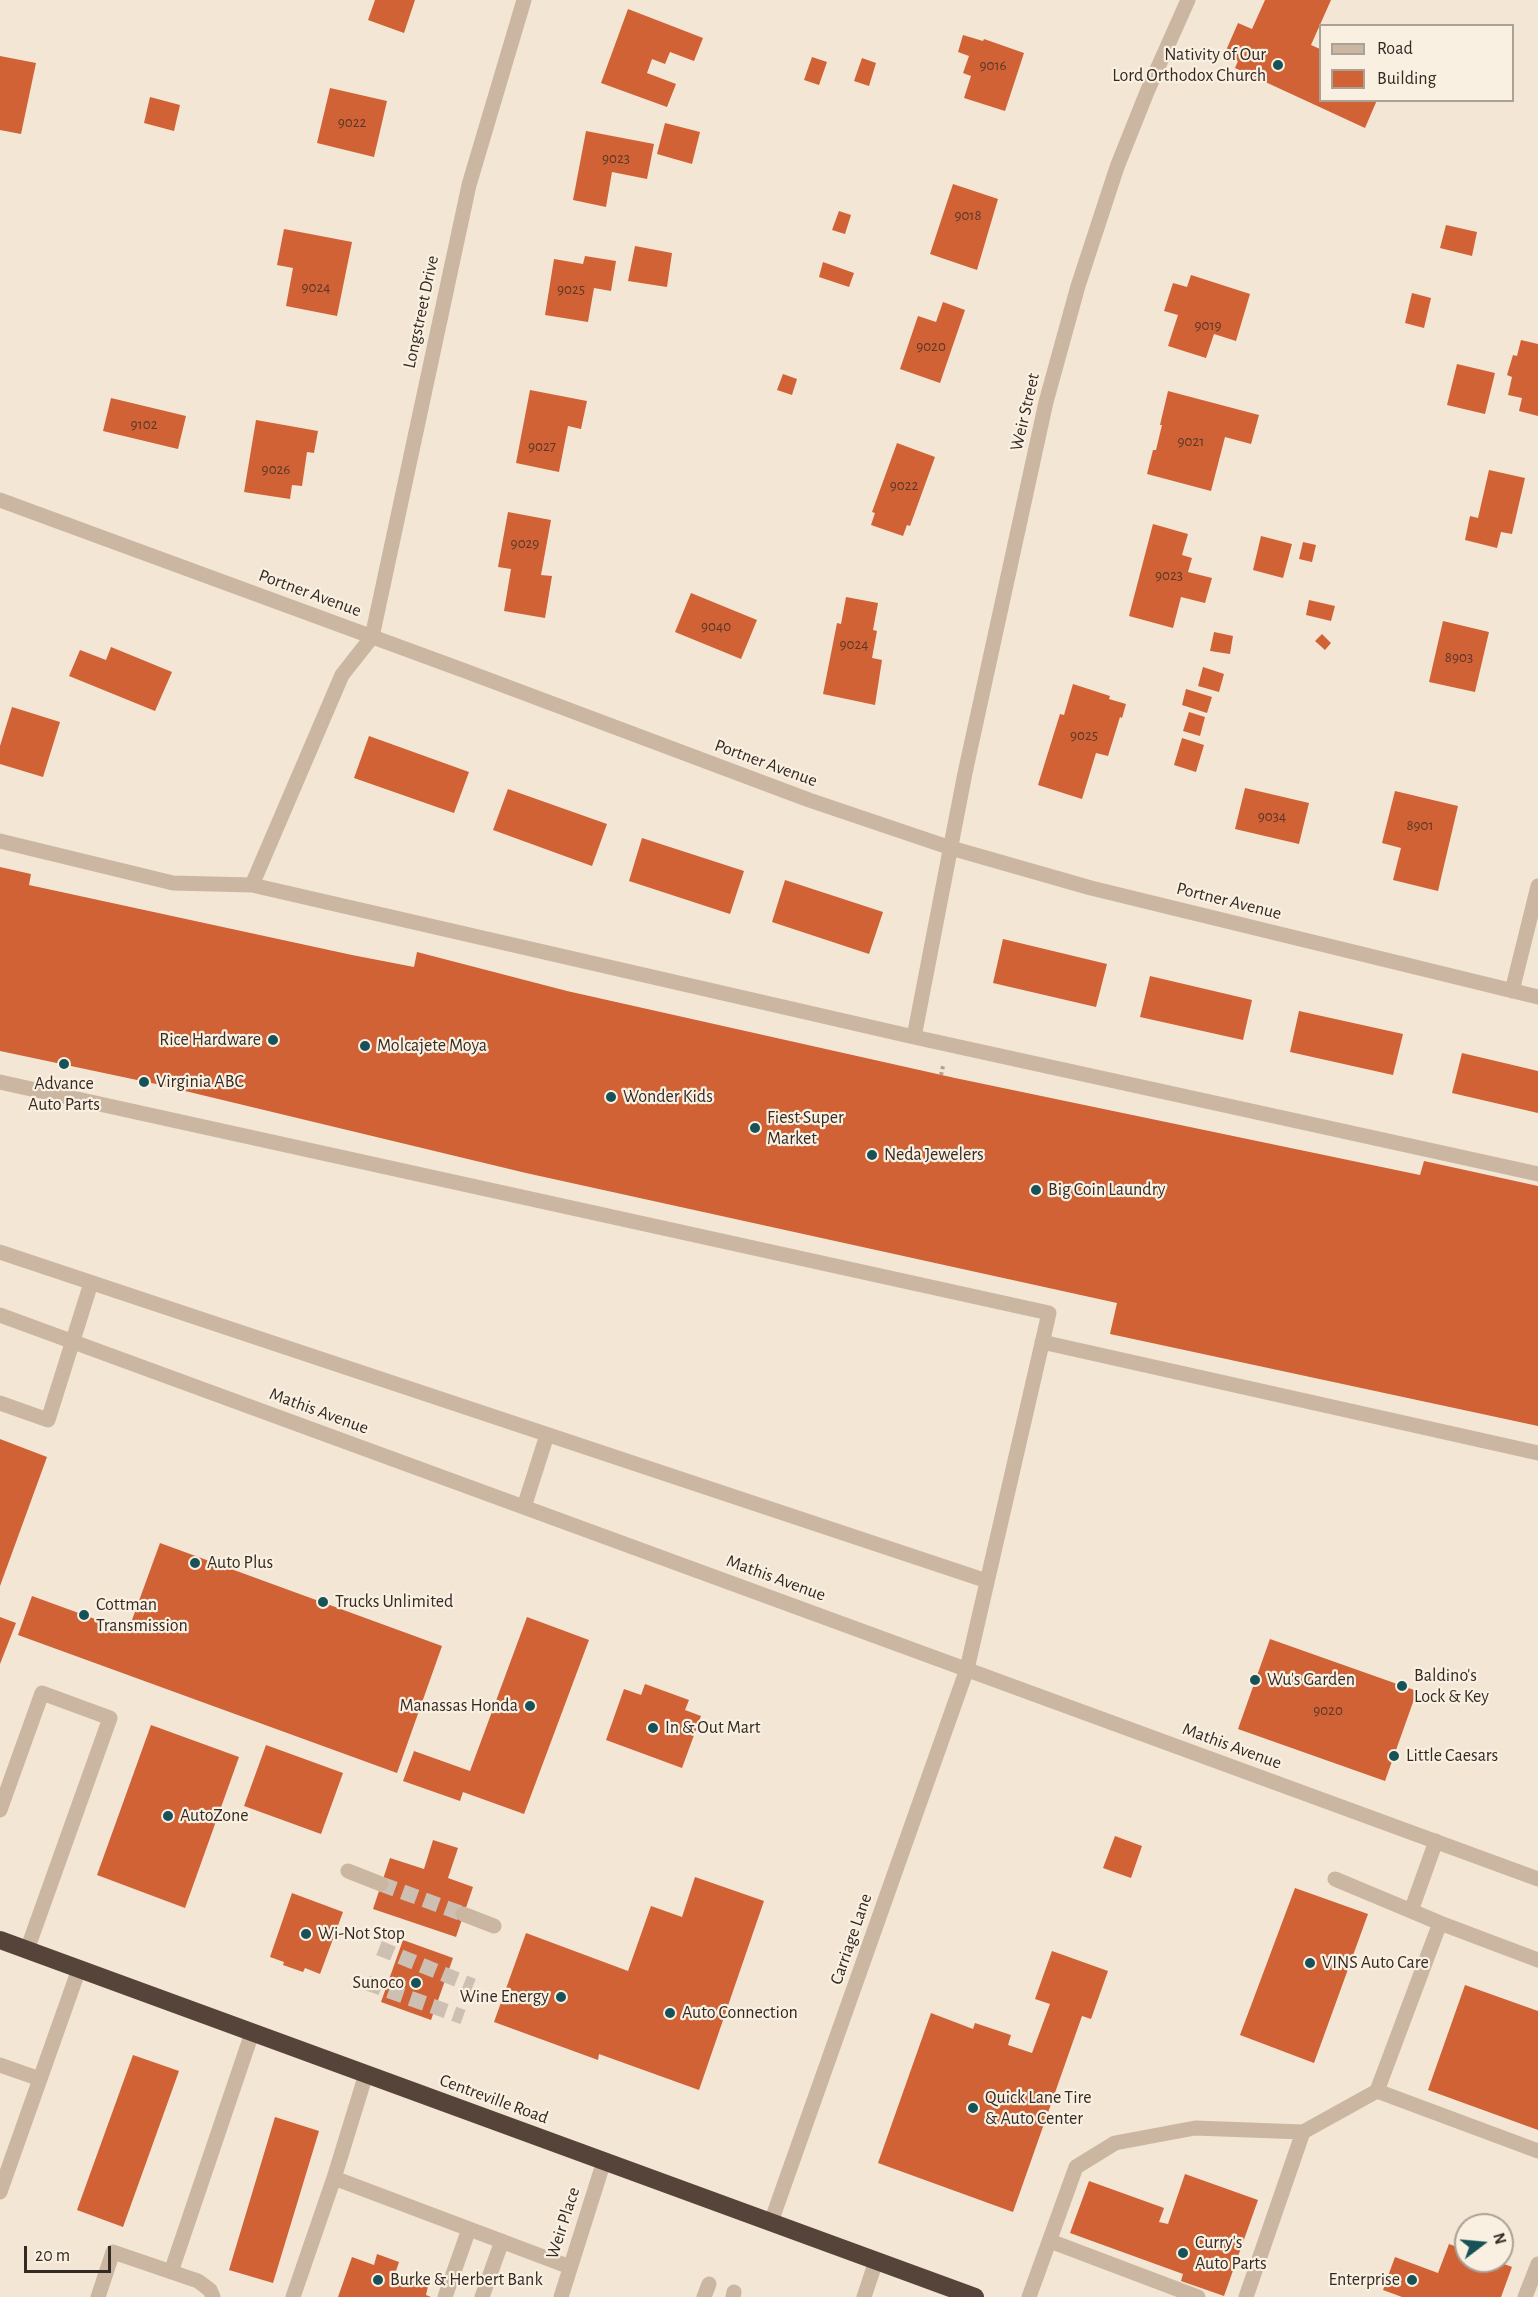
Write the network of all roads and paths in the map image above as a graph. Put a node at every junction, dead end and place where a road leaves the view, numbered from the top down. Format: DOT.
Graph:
graph roads {
  1 [pos="524,0"];
  2 [pos="1188,0"];
  3 [pos="0,500"];
  4 [pos="372,637"];
  5 [pos="0,841"];
  6 [pos="951,848"];
  7 [pos="252,885"];
  8 [pos="1538,886"];
  9 [pos="1512,991"];
  10 [pos="1538,997"];
  11 [pos="914,1037"];
  12 [pos="0,1082"];
  13 [pos="1538,1174"];
  14 [pos="0,1252"];
  15 [pos="91,1282"];
  16 [pos="0,1315"];
  17 [pos="74,1342"];
  18 [pos="1042,1342"];
  19 [pos="0,1403"];
  20 [pos="548,1435"];
  21 [pos="1538,1453"];
  22 [pos="524,1507"];
  23 [pos="987,1581"];
  24 [pos="967,1670"];
  25 [pos="0,1810"];
  26 [pos="1436,1841"];
  27 [pos="348,1871"];
  28 [pos="1335,1879"];
  29 [pos="1538,1879"];
  30 [pos="381,1884"];
  31 [pos="1412,1911"];
  32 [pos="464,1914"];
  33 [pos="1440,1923"];
  34 [pos="494,1926"];
  35 [pos="0,1940"];
  36 [pos="27,1950"];
  37 [pos="1538,1960"];
  38 [pos="79,1969"];
  39 [pos="252,2033"];
  40 [pos="0,2065"];
  41 [pos="366,2074"];
  42 [pos="40,2079"];
  43 [pos="1377,2091"];
  44 [pos="1303,2132"];
  45 [pos="1538,2151"];
  46 [pos="604,2161"];
  47 [pos="334,2178"];
  48 [pos="0,2192"];
  49 [pos="771,2222"];
  50 [pos="469,2229"];
  51 [pos="502,2241"];
  52 [pos="1050,2241"];
  53 [pos="876,2261"];
  54 [pos="1538,2264"];
  55 [pos="570,2267"];
  56 [pos="171,2272"];
  57 [pos="98,2297"];
  58 [pos="213,2297"];
  59 [pos="293,2297"];
  60 [pos="445,2297"];
  61 [pos="482,2297"];
  62 [pos="561,2297"];
  63 [pos="864,2297"];
  64 [pos="975,2297"];
  65 [pos="1029,2297"];
  66 [pos="1198,2297"];
  67 [pos="1246,2297"];
  68 [pos="1525,2297"];
  1 -- 4 [label="street, Longstreet Drive"];
  2 -- 6 [label="street, Weir Street"];
  3 -- 4 [label="street, Portner Avenue"];
  4 -- 6 [label="street, Portner Avenue"];
  4 -- 7 [label="street"];
  5 -- 7 [label="street"];
  6 -- 9 [label="street, Portner Avenue"];
  6 -- 11 [label="street, Weir Street"];
  7 -- 11 [label="street"];
  8 -- 9 [label="street"];
  9 -- 10 [label="street, Portner Avenue"];
  11 -- 13 [label="street"];
  12 -- 18 [label="street, Carriage Lane"];
  14 -- 15 [label="street"];
  15 -- 17 [label="street"];
  15 -- 20 [label="street"];
  16 -- 17 [label="street, Mathis Avenue"];
  17 -- 19 [label="street"];
  17 -- 22 [label="street, Mathis Avenue"];
  18 -- 21 [label="street"];
  18 -- 23 [label="street, Carriage Lane"];
  20 -- 22 [label="street"];
  20 -- 23 [label="street"];
  22 -- 24 [label="street, Mathis Avenue"];
  23 -- 24 [label="street, Carriage Lane"];
  24 -- 26 [label="street, Mathis Avenue"];
  24 -- 49 [label="street, Carriage Lane"];
  25 -- 36 [label="street"];
  26 -- 29 [label="street, Mathis Avenue"];
  26 -- 31 [label="street"];
  27 -- 30 [label="street"];
  28 -- 31 [label="street"];
  31 -- 33 [label="street"];
  32 -- 34 [label="street"];
  33 -- 37 [label="street"];
  33 -- 43 [label="street"];
  35 -- 36 [label="highway, Centreville Road"];
  36 -- 38 [label="highway, Centreville Road"];
  38 -- 39 [label="highway, Centreville Road"];
  38 -- 42 [label="street"];
  39 -- 41 [label="highway, Centreville Road"];
  39 -- 56 [label="street"];
  40 -- 42 [label="street"];
  41 -- 46 [label="highway, Centreville Road"];
  41 -- 47 [label="street"];
  42 -- 48 [label="street"];
  43 -- 44 [label="street"];
  43 -- 45 [label="street"];
  44 -- 52 [label="street"];
  44 -- 67 [label="street"];
  46 -- 49 [label="highway, Centreville Road"];
  46 -- 55 [label="street, Weir Place"];
  47 -- 50 [label="street"];
  47 -- 59 [label="street"];
  49 -- 53 [label="highway, Centreville Road"];
  50 -- 51 [label="street"];
  50 -- 60 [label="street"];
  51 -- 55 [label="street"];
  51 -- 61 [label="street"];
  52 -- 65 [label="street"];
  52 -- 66 [label="street"];
  53 -- 63 [label="street"];
  53 -- 64 [label="highway, Centreville Road"];
  54 -- 68 [label="street"];
  55 -- 62 [label="street, Weir Place"];
  56 -- 57 [label="street"];
  56 -- 58 [label="street"];
}
